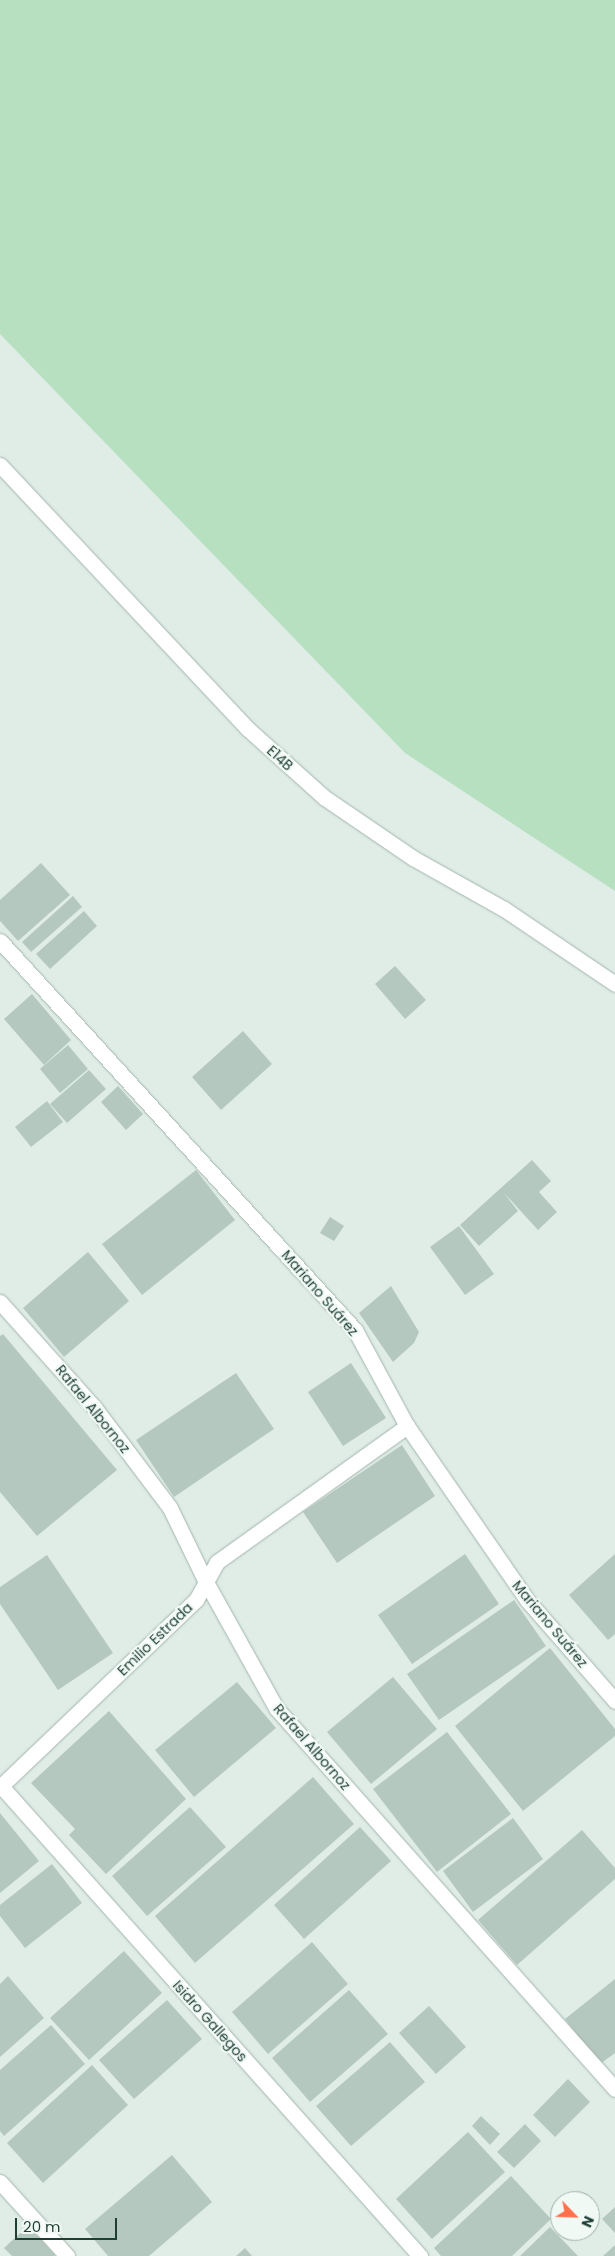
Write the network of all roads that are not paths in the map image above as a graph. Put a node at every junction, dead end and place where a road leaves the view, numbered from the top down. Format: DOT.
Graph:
graph roads {
  1 [pos="0,464"];
  2 [pos="0,941"];
  3 [pos="615,984"];
  4 [pos="0,1302"];
  5 [pos="407,1426"];
  6 [pos="206,1582"];
  7 [pos="615,1701"];
  8 [pos="1,1786"];
  9 [pos="615,2088"];
  10 [pos="0,2182"];
  11 [pos="67,2256"];
  12 [pos="420,2256"];
  1 -- 3 [label="street, E14B"];
  2 -- 5 [label="street, Mariano Suárez"];
  4 -- 6 [label="street, Rafael Albornoz"];
  5 -- 6 [label="street, Emilio Estrada"];
  5 -- 7 [label="street, Mariano Suárez"];
  6 -- 8 [label="street, Emilio Estrada"];
  6 -- 9 [label="street, Rafael Albornoz"];
  8 -- 12 [label="street, Isidro Gallegos"];
  10 -- 11 [label="street"];
}
